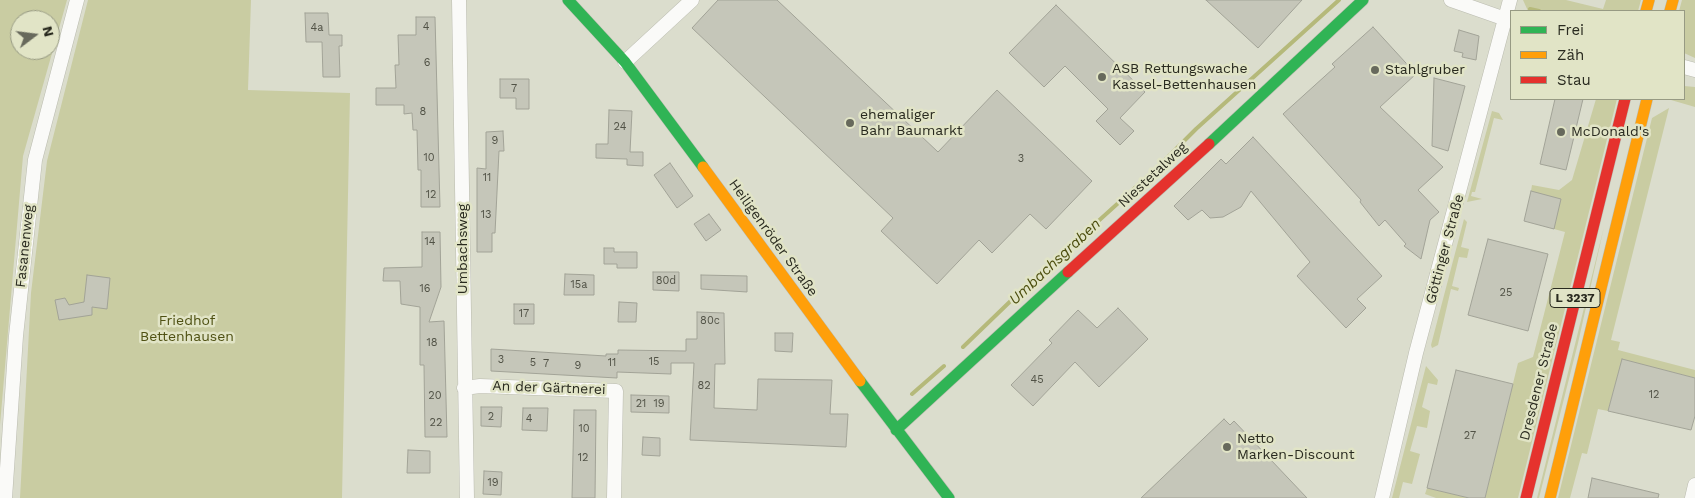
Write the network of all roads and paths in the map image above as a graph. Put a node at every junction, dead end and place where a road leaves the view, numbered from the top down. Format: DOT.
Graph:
graph roads {
  1 [pos="77,0"];
  2 [pos="459,0"];
  3 [pos="568,0"];
  4 [pos="692,0"];
  5 [pos="1363,0"];
  6 [pos="1451,0"];
  7 [pos="1510,0"];
  8 [pos="1508,21"];
  9 [pos="626,62"];
  10 [pos="1624,100"];
  11 [pos="1647,100"];
  12 [pos="464,388"];
  13 [pos="896,430"];
  14 [pos="1695,485"];
  15 [pos="5,498"];
  16 [pos="467,498"];
  17 [pos="614,498"];
  18 [pos="949,498"];
  19 [pos="1382,498"];
  20 [pos="1526,498"];
  21 [pos="1550,498"];
  22 [pos="1692,498"];
  1 -- 15 [label="street, Fasanenweg"];
  2 -- 12 [label="street, Umbachsweg"];
  3 -- 9 [label="street, Heiligenröder Straße"];
  4 -- 9 [label="street"];
  5 -- 13 [label="street, Niestetalweg"];
  6 -- 8 [label="street"];
  7 -- 8 [label="street, Göttinger Straße"];
  8 -- 19 [label="street, Göttinger Straße"];
  9 -- 13 [label="street, Heiligenröder Straße"];
  10 -- 20 [label="street, Dresdener Straße / L 3237"];
  11 -- 21 [label="street, L 3237"];
  12 -- 16 [label="street, Umbachsweg"];
  12 -- 17 [label="street, An der Gärtnerei"];
  13 -- 18 [label="street, Heiligenröder Straße"];
  14 -- 22 [label="street"];
}
